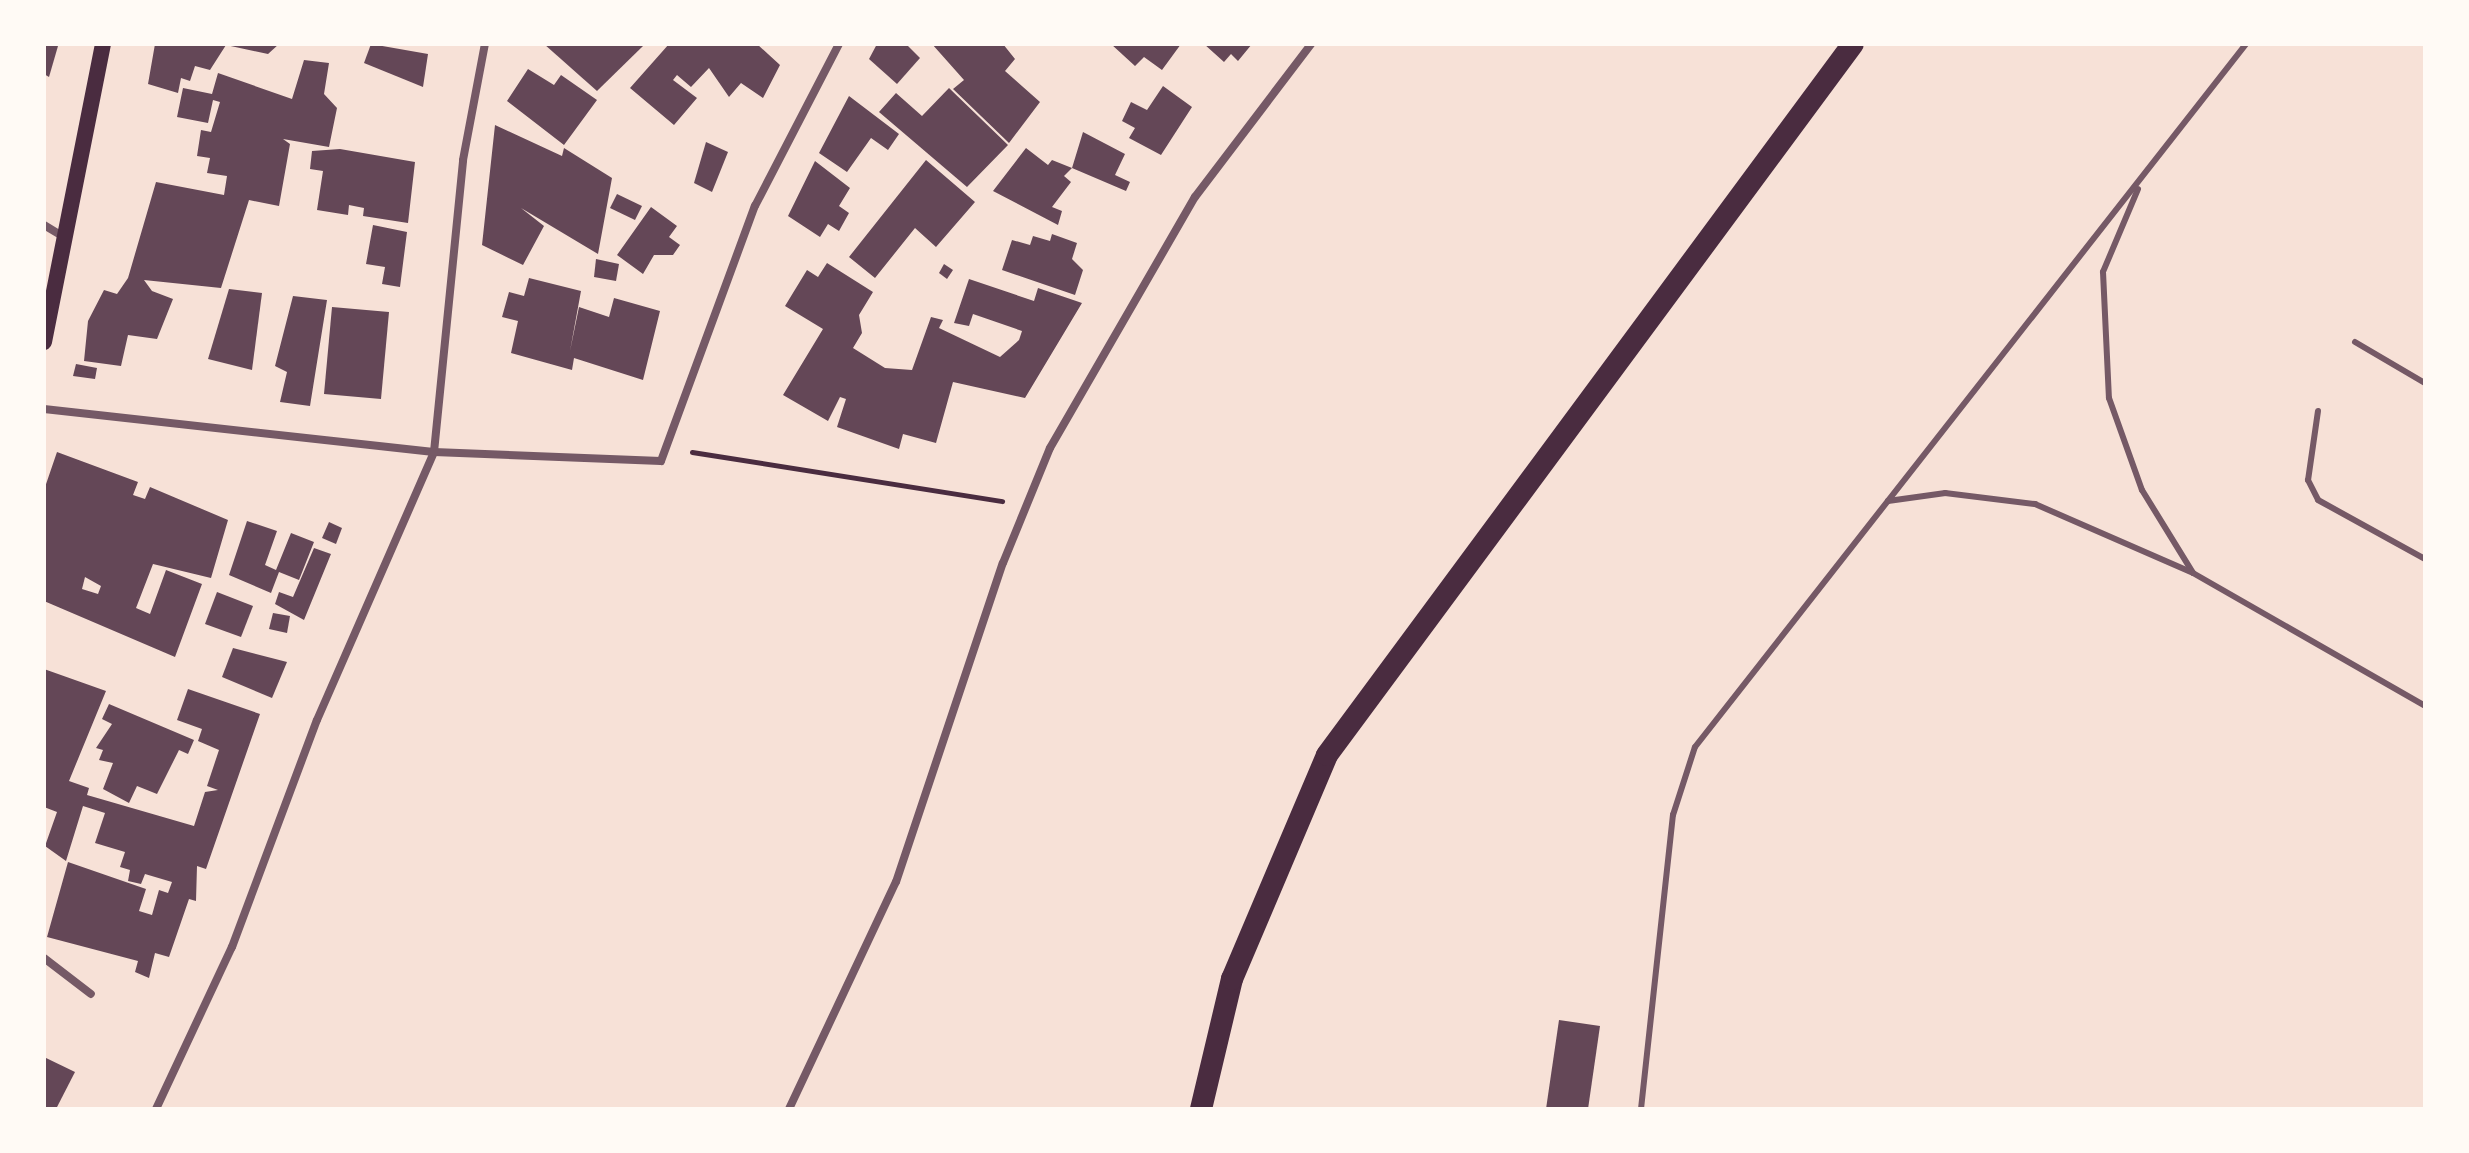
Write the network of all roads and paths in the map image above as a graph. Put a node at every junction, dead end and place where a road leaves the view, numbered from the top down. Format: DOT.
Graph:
graph roads {
  1 [pos="103,44"];
  2 [pos="485,44"];
  3 [pos="839,44"];
  4 [pos="1311,44"];
  5 [pos="1853,44"];
  6 [pos="2246,44"];
  7 [pos="2144,177"];
  8 [pos="44,225"];
  9 [pos="68,239"];
  10 [pos="44,342"];
  11 [pos="2355,342"];
  12 [pos="2425,383"];
  13 [pos="44,409"];
  14 [pos="2318,411"];
  15 [pos="667,448"];
  16 [pos="434,452"];
  17 [pos="1888,501"];
  18 [pos="1027,504"];
  19 [pos="2425,559"];
  20 [pos="2193,573"];
  21 [pos="2425,706"];
  22 [pos="44,958"];
  23 [pos="91,994"];
  24 [pos="156,1109"];
  25 [pos="789,1109"];
  26 [pos="1201,1109"];
  27 [pos="1641,1109"];
  1 -- 9 [label="main road"];
  2 -- 16 [label="street"];
  3 -- 15 [label="street"];
  4 -- 18 [label="street"];
  5 -- 26 [label="highway"];
  6 -- 7 [label="lane"];
  7 -- 17 [label="lane"];
  7 -- 20 [label="lane"];
  8 -- 9 [label="street"];
  9 -- 10 [label="main road"];
  11 -- 12 [label="lane"];
  13 -- 16 [label="street"];
  14 -- 19 [label="lane"];
  15 -- 16 [label="street"];
  15 -- 18 [label="path"];
  16 -- 24 [label="street"];
  17 -- 20 [label="lane"];
  17 -- 27 [label="lane"];
  18 -- 25 [label="street"];
  20 -- 21 [label="lane"];
  22 -- 23 [label="street"];
}
